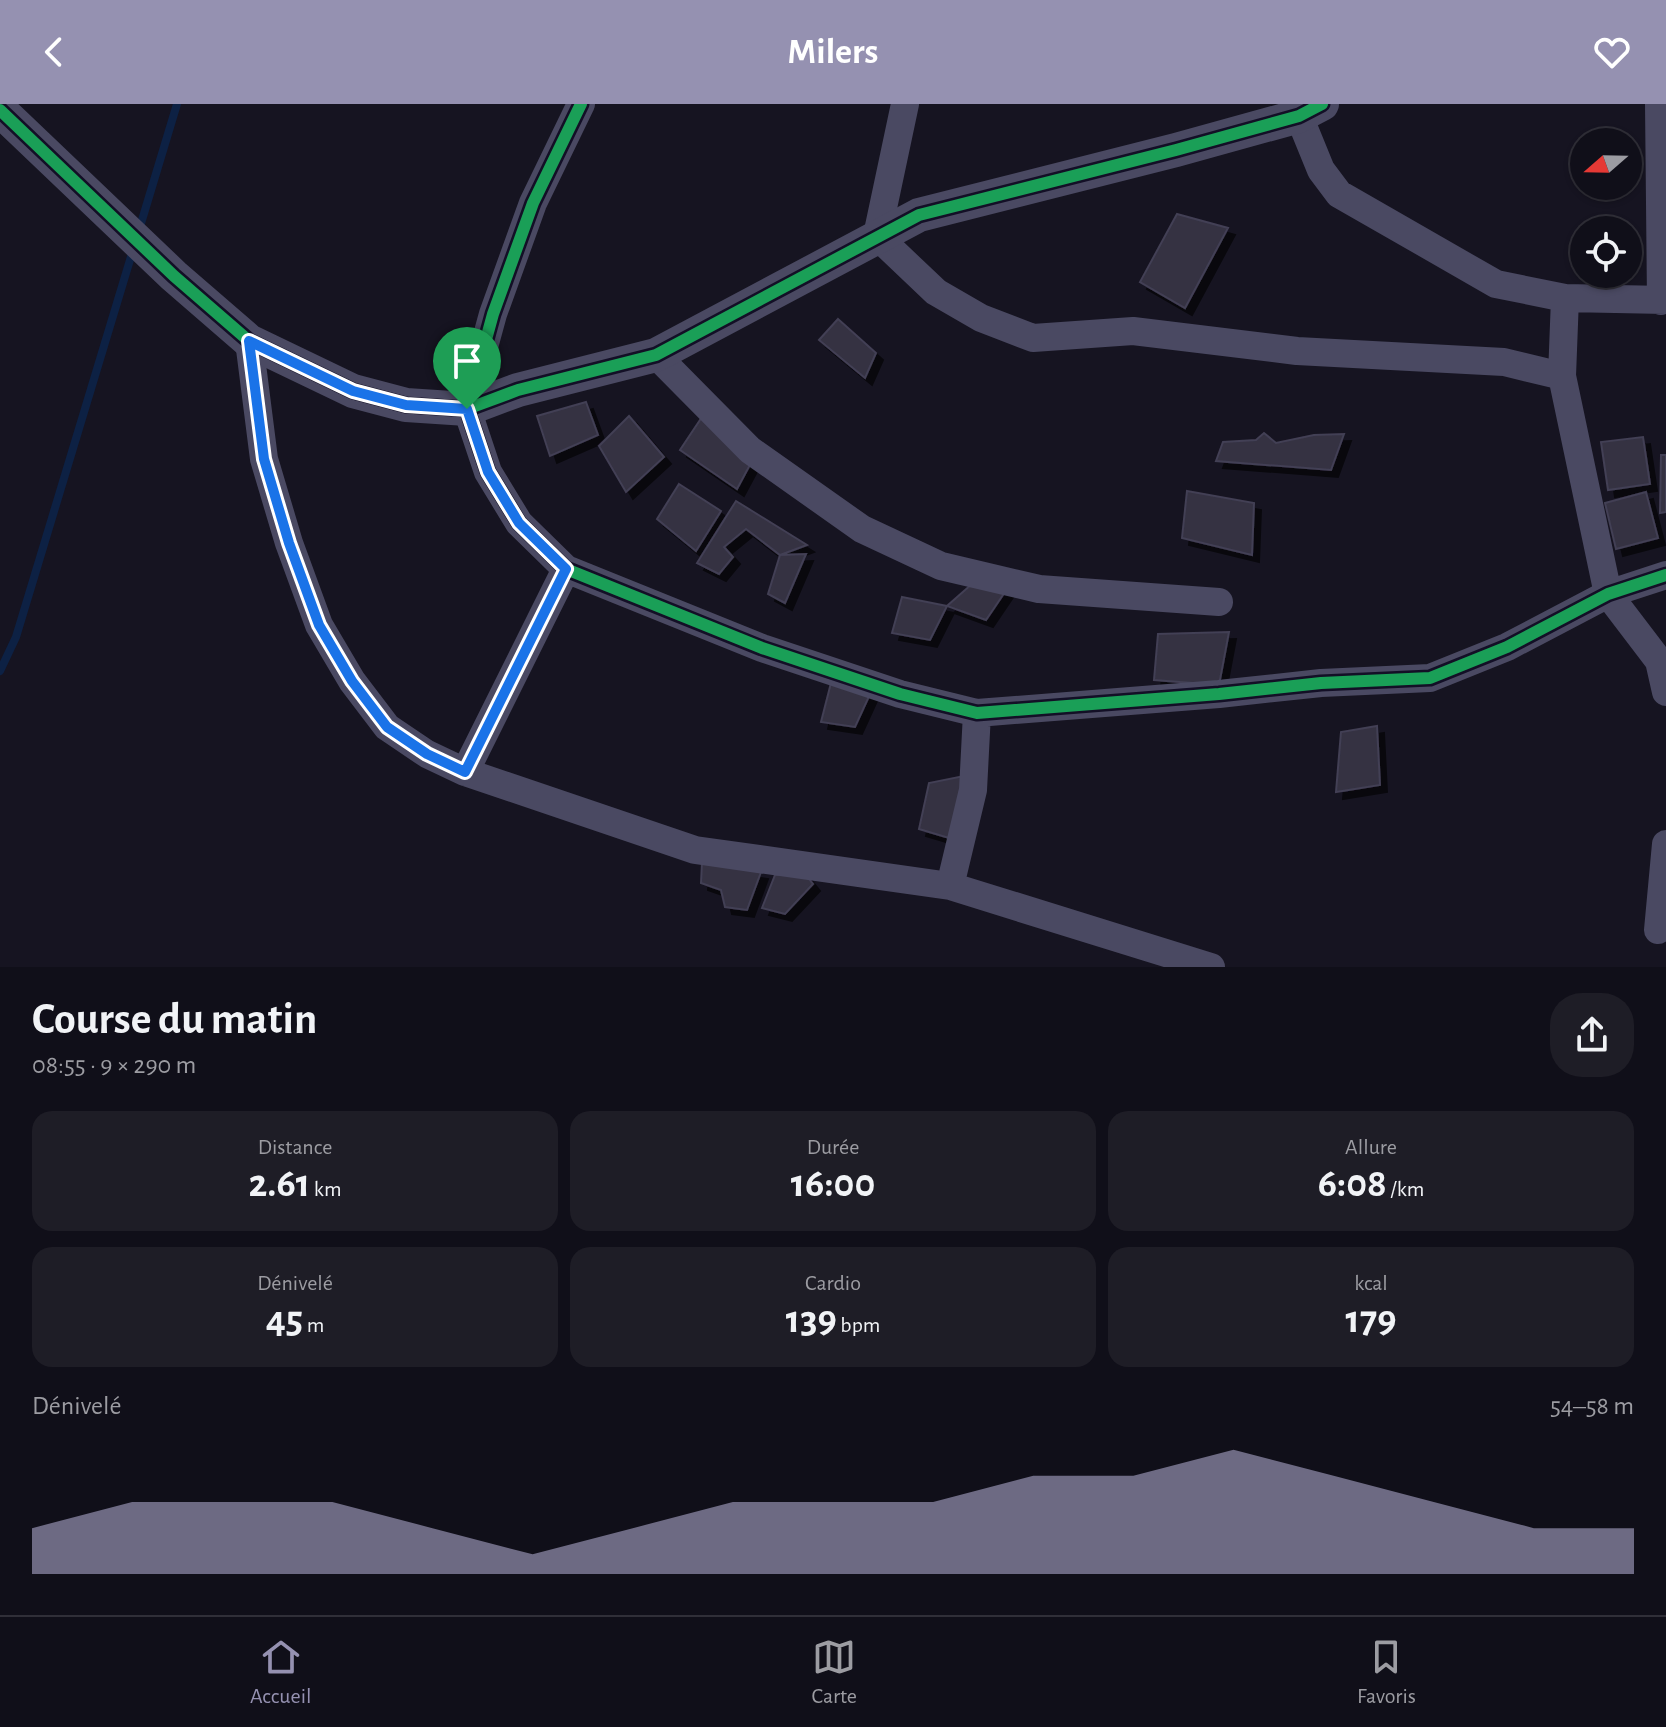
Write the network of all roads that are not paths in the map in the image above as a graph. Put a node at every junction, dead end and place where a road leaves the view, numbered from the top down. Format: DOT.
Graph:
graph roads {
  1 [pos="581,104"];
  2 [pos="905,104"];
  3 [pos="1659,104"];
  4 [pos="0,110"];
  5 [pos="1310,110"];
  6 [pos="877,236"];
  7 [pos="1565,298"];
  8 [pos="1664,300"];
  9 [pos="249,341"];
  10 [pos="656,355"];
  11 [pos="1562,376"];
  12 [pos="467,409"];
  13 [pos="566,569"];
  14 [pos="1666,575"];
  15 [pos="1608,594"];
  16 [pos="1219,602"];
  17 [pos="1666,692"];
  18 [pos="977,713"];
  19 [pos="465,772"];
  20 [pos="1666,844"];
  21 [pos="950,886"];
  22 [pos="1658,930"];
  23 [pos="1211,967"];
  1 -- 12 [label="street"];
  2 -- 6 [label="street"];
  3 -- 8 [label="street"];
  4 -- 9 [label="street"];
  5 -- 6 [label="street"];
  5 -- 7 [label="street"];
  6 -- 10 [label="street"];
  6 -- 11 [label="street"];
  7 -- 8 [label="street"];
  7 -- 11 [label="street"];
  9 -- 12 [label="street"];
  9 -- 19 [label="street"];
  10 -- 12 [label="street"];
  10 -- 16 [label="street"];
  11 -- 15 [label="street"];
  12 -- 13 [label="street"];
  13 -- 18 [label="street"];
  13 -- 19 [label="street"];
  14 -- 15 [label="street"];
  15 -- 17 [label="street"];
  15 -- 18 [label="street"];
  18 -- 21 [label="street"];
  19 -- 21 [label="street"];
  20 -- 22 [label="street"];
  21 -- 23 [label="street"];
}
